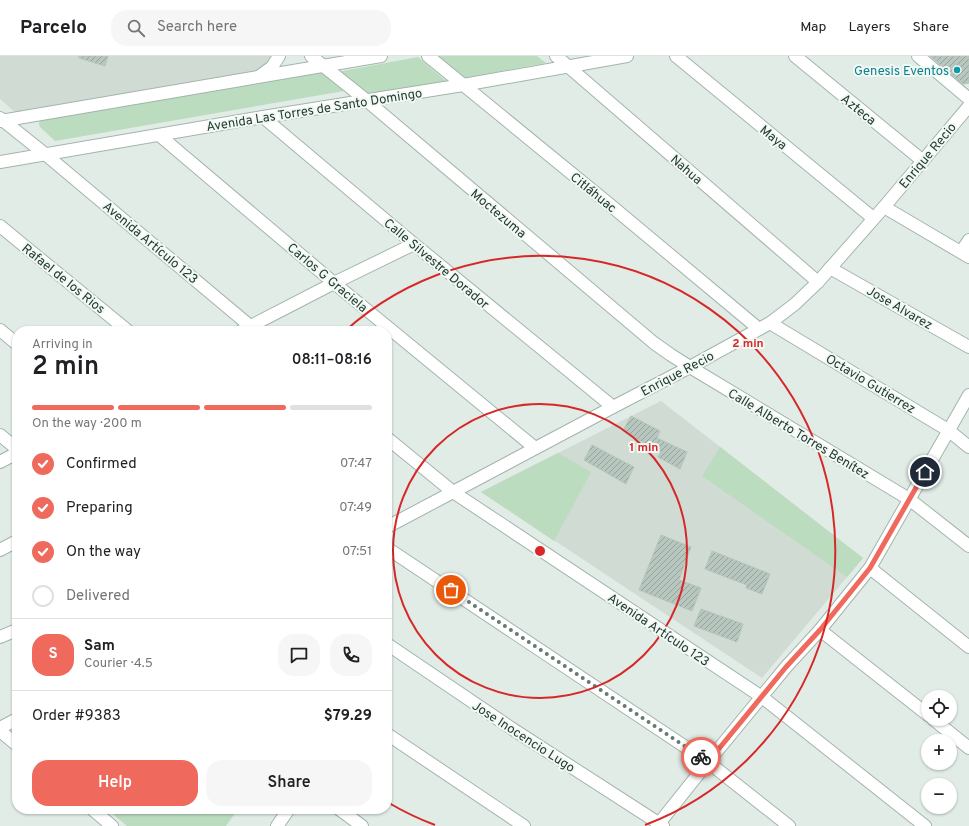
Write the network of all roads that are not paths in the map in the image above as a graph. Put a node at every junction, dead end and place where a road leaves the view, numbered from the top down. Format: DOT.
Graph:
graph roads {
  1 [pos="279,56"];
  2 [pos="311,56"];
  3 [pos="381,56"];
  4 [pos="428,56"];
  5 [pos="556,56"];
  6 [pos="627,56"];
  7 [pos="676,56"];
  8 [pos="795,56"];
  9 [pos="918,56"];
  10 [pos="324,66"];
  11 [pos="569,67"];
  12 [pos="259,77"];
  13 [pos="463,85"];
  14 [pos="969,99"];
  15 [pos="366,100"];
  16 [pos="969,106"];
  17 [pos="263,117"];
  18 [pos="1,120"];
  19 [pos="159,135"];
  20 [pos="45,154"];
  21 [pos="923,161"];
  22 [pos="0,162"];
  23 [pos="884,207"];
  24 [pos="873,218"];
  25 [pos="0,226"];
  26 [pos="969,240"];
  27 [pos="414,244"];
  28 [pos="965,254"];
  29 [pos="830,268"];
  30 [pos="818,282"];
  31 [pos="334,283"];
  32 [pos="770,323"];
  33 [pos="122,326"];
  34 [pos="246,326"];
  35 [pos="255,326"];
  36 [pos="386,326"];
  37 [pos="759,329"];
  38 [pos="0,330"];
  39 [pos="392,331"];
  40 [pos="12,340"];
  41 [pos="969,347"];
  42 [pos="690,366"];
  43 [pos="969,395"];
  44 [pos="613,406"];
  45 [pos="948,430"];
  46 [pos="0,435"];
  47 [pos="392,442"];
  48 [pos="12,445"];
  49 [pos="969,447"];
  50 [pos="535,448"];
  51 [pos="12,456"];
  52 [pos="0,462"];
  53 [pos="454,492"];
  54 [pos="909,499"];
  55 [pos="392,524"];
  56 [pos="12,544"];
  57 [pos="969,546"];
  58 [pos="0,550"];
  59 [pos="392,551"];
  60 [pos="870,568"];
  61 [pos="820,630"];
  62 [pos="12,632"];
  63 [pos="0,637"];
  64 [pos="392,647"];
  65 [pos="969,647"];
  66 [pos="762,697"];
  67 [pos="921,709"];
  68 [pos="12,722"];
  69 [pos="942,726"];
  70 [pos="0,728"];
  71 [pos="0,731"];
  72 [pos="392,737"];
  73 [pos="12,741"];
  74 [pos="969,748"];
  75 [pos="708,762"];
  76 [pos="98,814"];
  77 [pos="285,814"];
  78 [pos="346,814"];
  79 [pos="660,825"];
  80 [pos="112,826"];
  81 [pos="277,826"];
  82 [pos="362,826"];
  83 [pos="524,826"];
  84 [pos="788,826"];
  85 [pos="925,826"];
  1 -- 12 [label="street"];
  2 -- 10 [label="street, Moctezuma"];
  3 -- 10 [label="street"];
  4 -- 13 [label="street, Citláhuac"];
  5 -- 11 [label="street, Nahua"];
  6 -- 11 [label="street, Avenida Las Torres de Santo Domingo"];
  7 -- 24 [label="street, Maya"];
  8 -- 21 [label="street, Azteca"];
  9 -- 14 [label="street"];
  10 -- 12 [label="street"];
  10 -- 15 [label="street, Moctezuma"];
  11 -- 13 [label="street, Avenida Las Torres de Santo Domingo"];
  11 -- 30 [label="street, Nahua"];
  12 -- 18 [label="street"];
  13 -- 15 [label="street, Avenida Las Torres de Santo Domingo"];
  13 -- 37 [label="street, Citláhuac"];
  15 -- 17 [label="street, Avenida Las Torres de Santo Domingo"];
  15 -- 42 [label="street, Moctezuma"];
  16 -- 21 [label="street, Enrique Recio"];
  17 -- 19 [label="street, Avenida Las Torres de Santo Domingo"];
  17 -- 27 [label="street, Calle Silvestre Dorador"];
  18 -- 20 [label="street, Avenida Artículo 123"];
  19 -- 20 [label="street, Avenida Las Torres de Santo Domingo"];
  19 -- 31 [label="street, Carlos G Graciela"];
  20 -- 22 [label="street, Avenida Las Torres de Santo Domingo"];
  20 -- 34 [label="street, Avenida Artículo 123"];
  21 -- 23 [label="street, Enrique Recio"];
  23 -- 24 [label="street, Enrique Recio"];
  23 -- 28 [label="street"];
  24 -- 29 [label="street, Enrique Recio"];
  25 -- 33 [label="street, Rafael de los Rios"];
  26 -- 28 [label="street"];
  27 -- 31 [label="street"];
  27 -- 44 [label="street, Calle Silvestre Dorador"];
  29 -- 30 [label="street, Enrique Recio"];
  29 -- 41 [label="street, Jose Alvarez"];
  30 -- 32 [label="street, Enrique Recio"];
  31 -- 35 [label="street"];
  31 -- 36 [label="street, Carlos G Graciela"];
  32 -- 37 [label="street, Enrique Recio"];
  32 -- 45 [label="street, Octavio Gutierrez"];
  37 -- 42 [label="street, Enrique Recio"];
  38 -- 40 [label="street"];
  39 -- 50 [label="street, Carlos G Graciela"];
  42 -- 44 [label="street, Enrique Recio"];
  42 -- 54 [label="street, Calle Alberto Torres Benítez"];
  43 -- 45 [label="street"];
  44 -- 50 [label="street, Enrique Recio"];
  45 -- 49 [label="street, Octavio Gutierrez"];
  45 -- 54 [label="street"];
  46 -- 48 [label="street"];
  47 -- 53 [label="street, Avenida Artículo 123"];
  50 -- 53 [label="street, Enrique Recio"];
  51 -- 52 [label="street"];
  53 -- 55 [label="street, Enrique Recio"];
  53 -- 66 [label="street, Avenida Artículo 123"];
  54 -- 57 [label="street, Calle Alberto Torres Benítez"];
  54 -- 60 [label="street"];
  56 -- 58 [label="street"];
  59 -- 75 [label="street"];
  60 -- 61 [label="street"];
  60 -- 65 [label="street"];
  61 -- 66 [label="street"];
  61 -- 67 [label="street"];
  62 -- 63 [label="street"];
  64 -- 79 [label="street, Jose Inocencio Lugo"];
  66 -- 75 [label="street"];
  66 -- 85 [label="street, Avenida Artículo 123"];
  68 -- 70 [label="street"];
  69 -- 74 [label="street"];
  71 -- 73 [label="street"];
  72 -- 83 [label="street"];
  75 -- 79 [label="street"];
  75 -- 84 [label="street"];
  76 -- 80 [label="street"];
  77 -- 81 [label="street"];
  78 -- 82 [label="street"];
}
